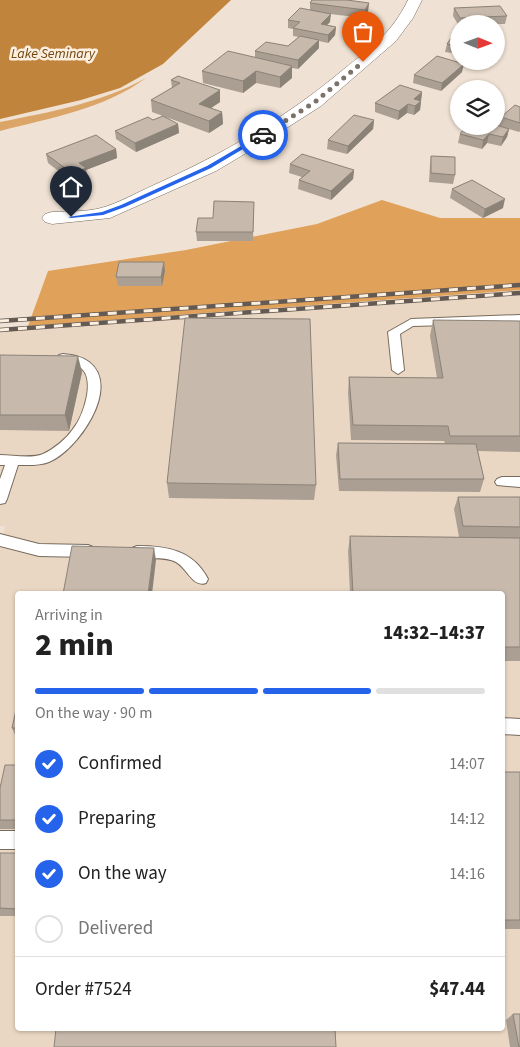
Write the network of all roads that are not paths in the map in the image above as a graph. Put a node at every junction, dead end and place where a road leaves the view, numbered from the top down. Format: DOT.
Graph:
graph roads {
  1 [pos="416,0"];
  2 [pos="52,218"];
  3 [pos="520,318"];
  4 [pos="54,358"];
  5 [pos="398,370"];
  6 [pos="7,460"];
  7 [pos="502,482"];
  8 [pos="520,482"];
  9 [pos="0,499"];
  10 [pos="0,540"];
  11 [pos="98,551"];
  12 [pos="118,551"];
  13 [pos="201,579"];
  14 [pos="505,726"];
  15 [pos="520,727"];
  16 [pos="0,840"];
  17 [pos="15,840"];
  1 -- 2 [label="street"];
  3 -- 5 [label="lane"];
  4 -- 6 [label="lane"];
  6 -- 9 [label="lane"];
  7 -- 8 [label="lane"];
  10 -- 11 [label="lane"];
  12 -- 13 [label="lane"];
  14 -- 15 [label="lane"];
  16 -- 17 [label="lane"];
}
